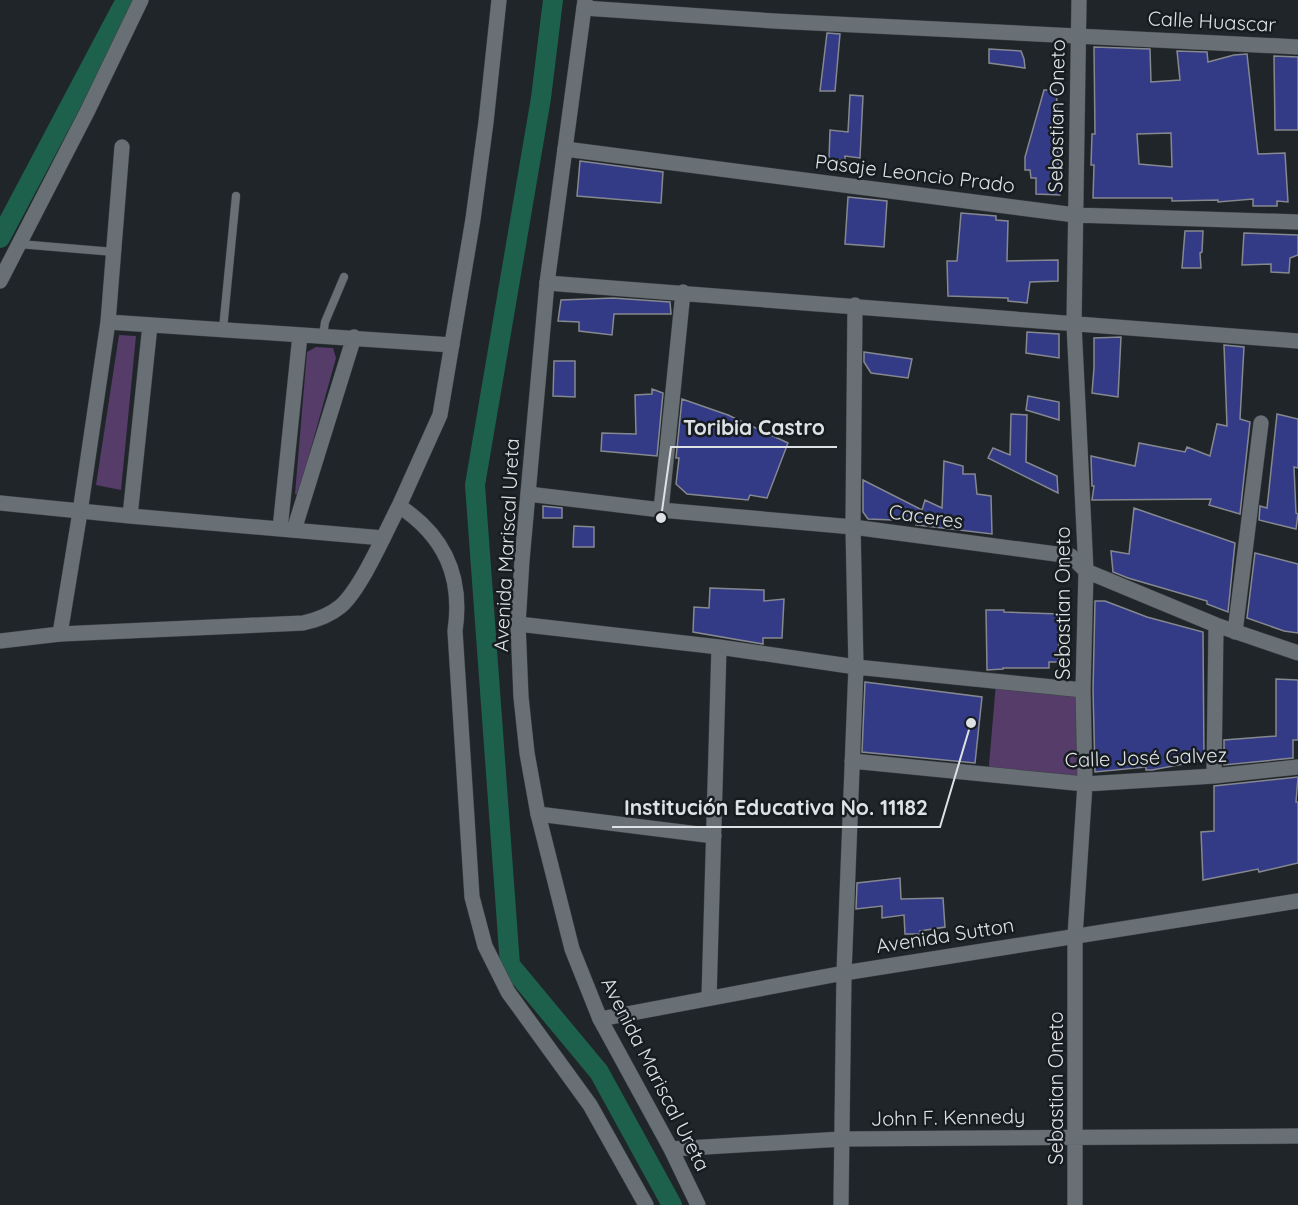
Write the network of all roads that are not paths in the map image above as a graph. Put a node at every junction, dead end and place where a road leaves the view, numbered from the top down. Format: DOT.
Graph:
graph roads {
  1 [pos="141,0"];
  2 [pos="499,0"];
  3 [pos="1079,0"];
  4 [pos="585,4"];
  5 [pos="1079,35"];
  6 [pos="1298,47"];
  7 [pos="122,147"];
  8 [pos="565,149"];
  9 [pos="236,196"];
  10 [pos="1075,215"];
  11 [pos="1298,222"];
  12 [pos="19,244"];
  13 [pos="114,252"];
  14 [pos="344,277"];
  15 [pos="0,281"];
  16 [pos="547,283"];
  17 [pos="683,292"];
  18 [pos="855,305"];
  19 [pos="108,322"];
  20 [pos="1074,324"];
  21 [pos="150,325"];
  22 [pos="223,329"];
  23 [pos="300,335"];
  24 [pos="323,336"];
  25 [pos="354,337"];
  26 [pos="1298,341"];
  27 [pos="452,345"];
  28 [pos="1261,423"];
  29 [pos="528,494"];
  30 [pos="0,503"];
  31 [pos="399,506"];
  32 [pos="662,510"];
  33 [pos="80,512"];
  34 [pos="130,516"];
  35 [pos="853,527"];
  36 [pos="287,529"];
  37 [pos="383,538"];
  38 [pos="1086,571"];
  39 [pos="518,624"];
  40 [pos="1216,625"];
  41 [pos="1235,632"];
  42 [pos="60,634"];
  43 [pos="0,642"];
  44 [pos="719,647"];
  45 [pos="1298,653"];
  46 [pos="856,667"];
  47 [pos="1083,690"];
  48 [pos="852,762"];
  49 [pos="1298,768"];
  50 [pos="1214,776"];
  51 [pos="1085,784"];
  52 [pos="538,814"];
  53 [pos="714,836"];
  54 [pos="1298,901"];
  55 [pos="1075,936"];
  56 [pos="844,973"];
  57 [pos="709,998"];
  58 [pos="600,1019"];
  59 [pos="1298,1136"];
  60 [pos="1076,1137"];
  61 [pos="842,1139"];
  62 [pos="671,1149"];
  63 [pos="646,1205"];
  64 [pos="698,1205"];
  65 [pos="841,1205"];
  66 [pos="1076,1205"];
  1 -- 12 [label="street"];
  2 -- 27 [label="street"];
  3 -- 5 [label="street, Sebastian Oneto"];
  4 -- 5 [label="street, Calle Huascar"];
  4 -- 8 [label="street, Avenida Mariscal Ureta"];
  5 -- 6 [label="street, Calle Huascar"];
  5 -- 10 [label="street, Sebastian Oneto"];
  7 -- 13 [label="street"];
  8 -- 10 [label="street, Pasaje Leoncio Prado"];
  8 -- 16 [label="street, Avenida Mariscal Ureta"];
  9 -- 22 [label="lane"];
  10 -- 11 [label="street, Pasaje Leoncio Prado"];
  10 -- 20 [label="street, Sebastian Oneto"];
  12 -- 13 [label="lane"];
  12 -- 15 [label="street"];
  13 -- 19 [label="street"];
  14 -- 24 [label="lane"];
  16 -- 17 [label="street"];
  16 -- 29 [label="street, Avenida Mariscal Ureta"];
  17 -- 18 [label="street"];
  17 -- 32 [label="street"];
  18 -- 20 [label="street"];
  18 -- 35 [label="street"];
  19 -- 21 [label="street"];
  19 -- 33 [label="street"];
  20 -- 26 [label="street"];
  20 -- 38 [label="street, Sebastian Oneto"];
  21 -- 22 [label="street"];
  21 -- 34 [label="street"];
  22 -- 23 [label="street"];
  23 -- 24 [label="street"];
  23 -- 36 [label="street"];
  24 -- 25 [label="street"];
  25 -- 27 [label="street"];
  25 -- 36 [label="street"];
  27 -- 31 [label="street"];
  28 -- 41 [label="street"];
  29 -- 32 [label="street, Caceres"];
  29 -- 39 [label="street, Avenida Mariscal Ureta"];
  30 -- 33 [label="street"];
  31 -- 37 [label="street"];
  31 -- 63 [label="street"];
  32 -- 35 [label="street, Caceres"];
  33 -- 34 [label="street"];
  33 -- 42 [label="street"];
  34 -- 36 [label="street"];
  35 -- 38 [label="street, Caceres"];
  35 -- 46 [label="street"];
  36 -- 37 [label="street"];
  37 -- 42 [label="street"];
  38 -- 40 [label="street, Caceres"];
  38 -- 47 [label="street, Sebastian Oneto"];
  39 -- 44 [label="street"];
  39 -- 52 [label="street, Avenida Mariscal Ureta"];
  40 -- 41 [label="street, Caceres"];
  40 -- 50 [label="street"];
  41 -- 45 [label="street, Caceres"];
  42 -- 43 [label="street"];
  44 -- 46 [label="street"];
  44 -- 53 [label="street"];
  46 -- 47 [label="street"];
  46 -- 48 [label="street"];
  47 -- 51 [label="street, Sebastian Oneto"];
  48 -- 51 [label="street, Calle José Galvez"];
  48 -- 56 [label="street"];
  49 -- 50 [label="street, Calle José Galvez"];
  50 -- 51 [label="street, Calle José Galvez"];
  51 -- 55 [label="street, Sebastian Oneto"];
  52 -- 53 [label="street"];
  52 -- 58 [label="street, Avenida Mariscal Ureta"];
  53 -- 57 [label="street"];
  54 -- 55 [label="street, Avenida Sutton"];
  55 -- 56 [label="street, Avenida Sutton"];
  55 -- 60 [label="street, Sebastian Oneto"];
  56 -- 57 [label="street, Avenida Sutton"];
  56 -- 61 [label="street"];
  57 -- 58 [label="street, Avenida Sutton"];
  58 -- 62 [label="street, Avenida Mariscal Ureta"];
  59 -- 60 [label="street, John F. Kennedy"];
  60 -- 61 [label="street, John F. Kennedy"];
  60 -- 66 [label="street, Sebastian Oneto"];
  61 -- 62 [label="street, John F. Kennedy"];
  61 -- 65 [label="street"];
  62 -- 64 [label="street, Avenida Mariscal Ureta"];
}
